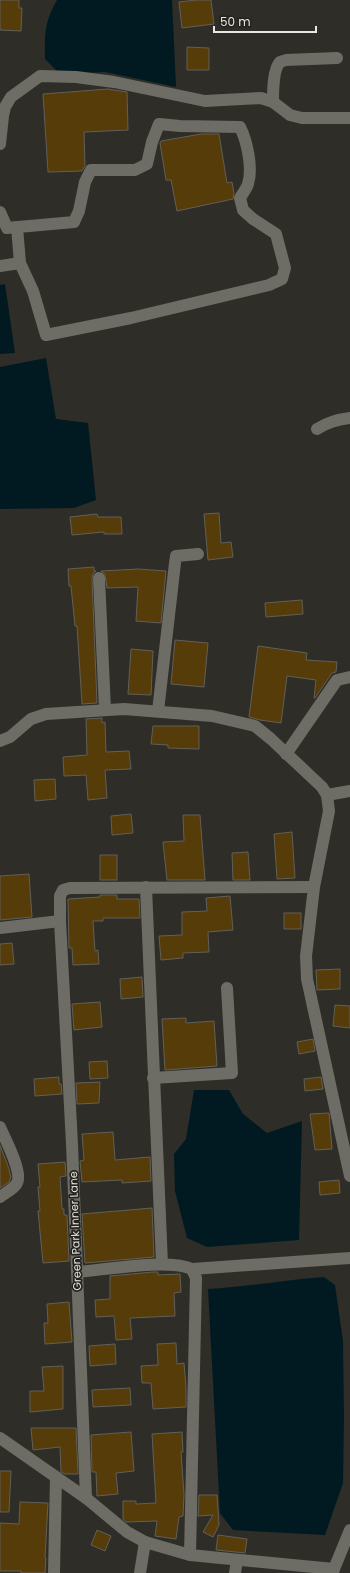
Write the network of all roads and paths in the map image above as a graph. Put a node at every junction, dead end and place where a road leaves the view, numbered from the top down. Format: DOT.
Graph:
graph roads {
  1 [pos="337,58"];
  2 [pos="273,102"];
  3 [pos="350,118"];
  4 [pos="0,144"];
  5 [pos="0,212"];
  6 [pos="17,227"];
  7 [pos="20,263"];
  8 [pos="0,266"];
  9 [pos="350,418"];
  10 [pos="317,429"];
  11 [pos="198,554"];
  12 [pos="99,578"];
  13 [pos="350,677"];
  14 [pos="105,710"];
  15 [pos="158,711"];
  16 [pos="0,741"];
  17 [pos="286,754"];
  18 [pos="350,791"];
  19 [pos="327,795"];
  20 [pos="146,887"];
  21 [pos="314,887"];
  22 [pos="60,921"];
  23 [pos="0,928"];
  24 [pos="227,988"];
  25 [pos="154,1078"];
  26 [pos="0,1127"];
  27 [pos="349,1171"];
  28 [pos="0,1197"];
  29 [pos="350,1258"];
  30 [pos="162,1264"];
  31 [pos="192,1269"];
  32 [pos="77,1272"];
  33 [pos="0,1438"];
  34 [pos="56,1477"];
  35 [pos="86,1498"];
  36 [pos="350,1530"];
  37 [pos="145,1542"];
  38 [pos="190,1555"];
  39 [pos="237,1560"];
  40 [pos="334,1571"];
  41 [pos="54,1573"];
  42 [pos="140,1573"];
  43 [pos="235,1573"];
  1 -- 2 [label="street"];
  2 -- 3 [label="street"];
  2 -- 4 [label="street"];
  5 -- 6 [label="street"];
  6 -- 7 [label="street"];
  6 -- 7 [label="street"];
  7 -- 8 [label="street"];
  9 -- 10 [label="street"];
  11 -- 15 [label="street"];
  12 -- 14 [label="street"];
  13 -- 17 [label="street"];
  14 -- 15 [label="street"];
  14 -- 16 [label="street"];
  15 -- 17 [label="street"];
  17 -- 19 [label="street"];
  18 -- 19 [label="street"];
  19 -- 21 [label="street"];
  20 -- 21 [label="street"];
  20 -- 22 [label="street, Green Park Inner Lane"];
  20 -- 25 [label="street"];
  21 -- 27 [label="street"];
  22 -- 23 [label="street"];
  22 -- 32 [label="street, Green Park Inner Lane"];
  24 -- 25 [label="street"];
  25 -- 30 [label="street"];
  26 -- 28 [label="street"];
  29 -- 31 [label="street"];
  30 -- 31 [label="street"];
  30 -- 32 [label="street"];
  31 -- 38 [label="street"];
  32 -- 35 [label="street, Green Park Inner Lane"];
  33 -- 34 [label="street"];
  34 -- 35 [label="street"];
  34 -- 41 [label="street"];
  35 -- 37 [label="street"];
  36 -- 40 [label="street"];
  37 -- 38 [label="street"];
  37 -- 42 [label="street"];
  38 -- 39 [label="street"];
  39 -- 40 [label="street"];
  39 -- 43 [label="street"];
}
